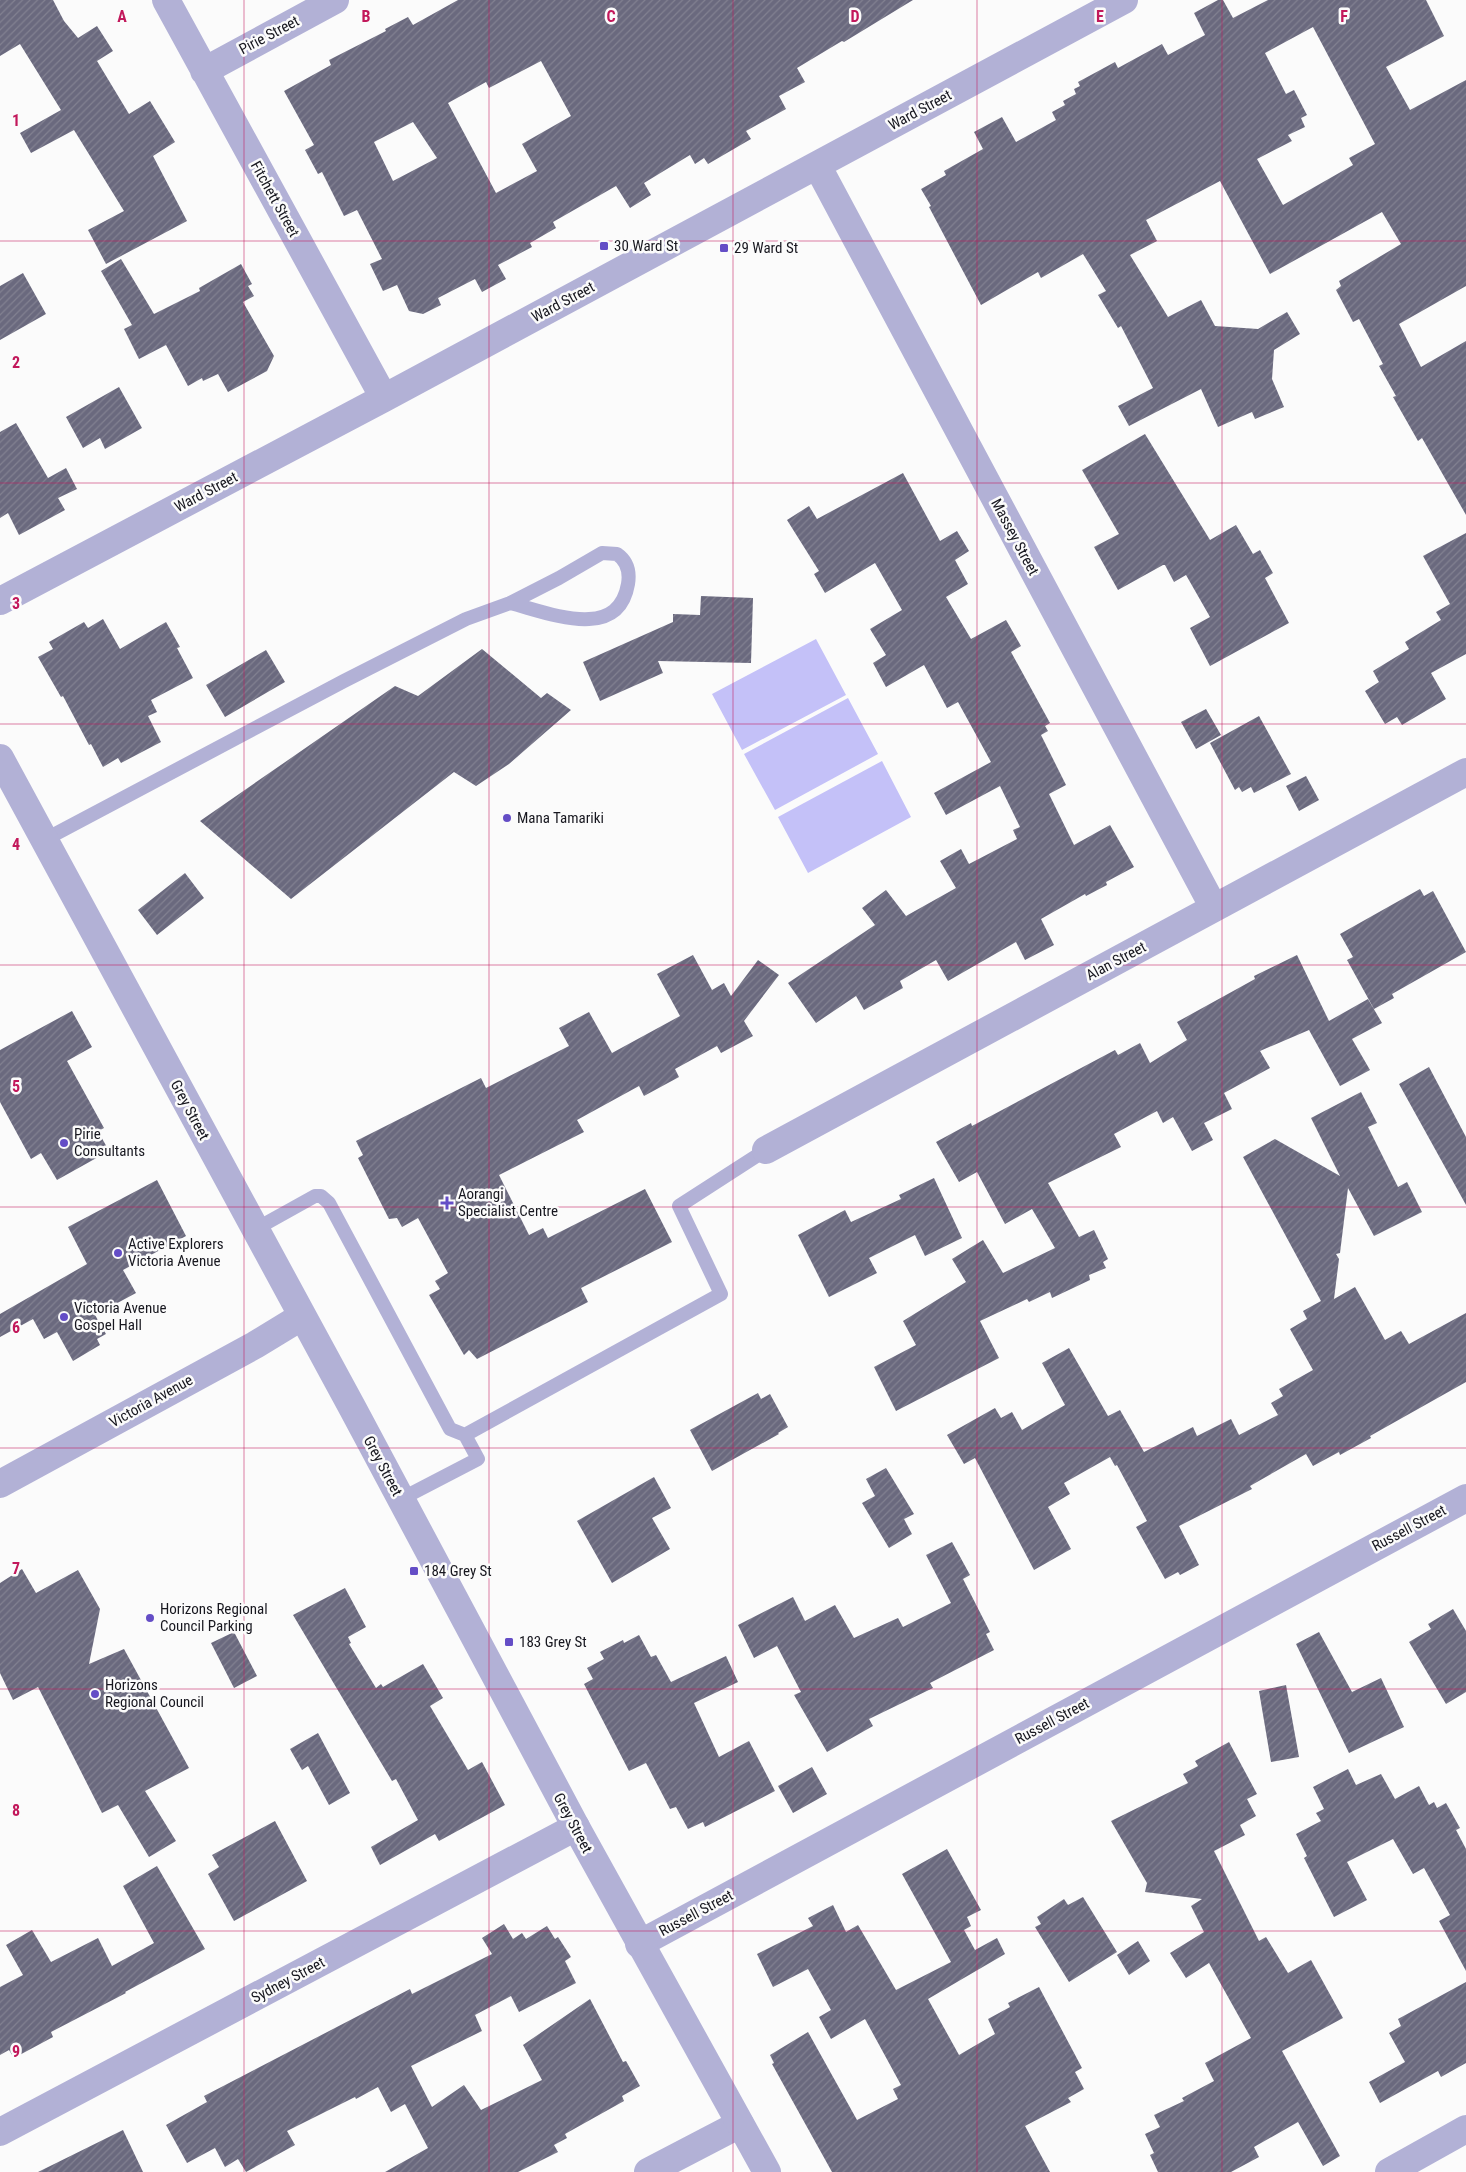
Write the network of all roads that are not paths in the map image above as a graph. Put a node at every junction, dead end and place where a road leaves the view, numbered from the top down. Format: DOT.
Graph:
graph roads {
  1 [pos="166,0"];
  2 [pos="335,0"];
  3 [pos="1124,0"];
  4 [pos="204,71"];
  5 [pos="817,165"];
  6 [pos="384,398"];
  7 [pos="0,601"];
  8 [pos="510,603"];
  9 [pos="0,758"];
  10 [pos="1466,772"];
  11 [pos="44,840"];
  12 [pos="1214,908"];
  13 [pos="766,1150"];
  14 [pos="254,1230"];
  15 [pos="302,1317"];
  16 [pos="465,1435"];
  17 [pos="0,1484"];
  18 [pos="1466,1498"];
  19 [pos="401,1499"];
  20 [pos="576,1827"];
  21 [pos="639,1944"];
  22 [pos="740,2124"];
  23 [pos="1466,2129"];
  24 [pos="0,2132"];
  25 [pos="648,2172"];
  26 [pos="767,2172"];
  27 [pos="1389,2172"];
  1 -- 4 [label="street, Fitchett Street"];
  2 -- 4 [label="street, Pirie Street"];
  3 -- 5 [label="street, Ward Street"];
  4 -- 6 [label="street, Fitchett Street"];
  5 -- 6 [label="street, Ward Street"];
  5 -- 12 [label="street, Massey Street"];
  6 -- 7 [label="street, Ward Street"];
  8 -- 8 [label="lane"];
  8 -- 11 [label="lane"];
  9 -- 11 [label="street, Grey Street"];
  10 -- 12 [label="street, Alan Street"];
  11 -- 14 [label="street, Grey Street"];
  12 -- 13 [label="street, Alan Street"];
  13 -- 16 [label="lane"];
  14 -- 15 [label="street, Grey Street"];
  14 -- 16 [label="lane"];
  15 -- 17 [label="street, Victoria Avenue"];
  15 -- 19 [label="street, Grey Street"];
  16 -- 19 [label="lane"];
  18 -- 21 [label="street, Russell Street"];
  19 -- 20 [label="street, Grey Street"];
  20 -- 21 [label="street, Grey Street"];
  20 -- 24 [label="street, Sydney Street"];
  21 -- 22 [label="street, Grey Street"];
  22 -- 25 [label="street"];
  22 -- 26 [label="street, Grey Street"];
  23 -- 27 [label="street"];
}
